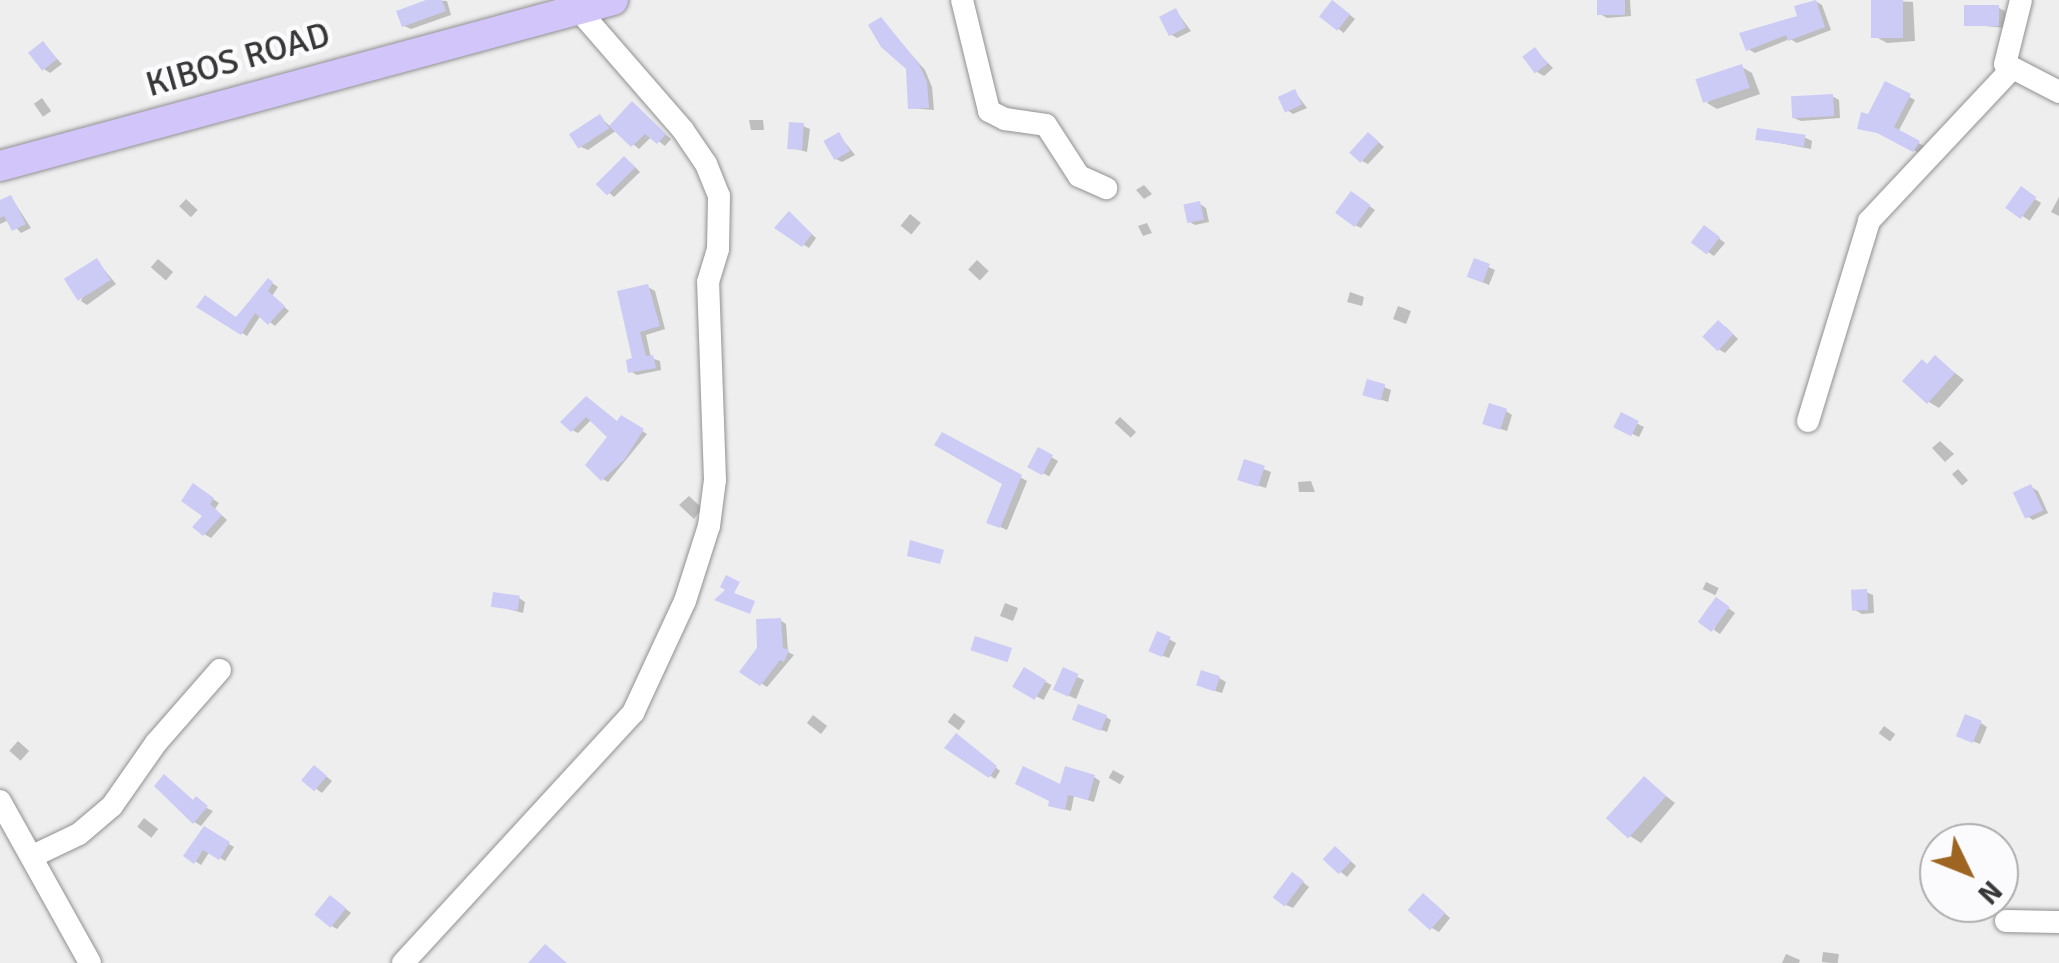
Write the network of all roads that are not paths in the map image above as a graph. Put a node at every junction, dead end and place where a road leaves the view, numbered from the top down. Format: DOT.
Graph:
graph roads {
  1 [pos="613,0"];
  2 [pos="962,0"];
  3 [pos="2021,0"];
  4 [pos="578,9"];
  5 [pos="2011,70"];
  6 [pos="2059,92"];
  7 [pos="0,166"];
  8 [pos="1106,188"];
  9 [pos="1808,421"];
  10 [pos="220,670"];
  11 [pos="0,801"];
  12 [pos="33,856"];
  13 [pos="2019,922"];
  14 [pos="2059,922"];
  15 [pos="90,963"];
  16 [pos="404,963"];
  1 -- 4 [label="main road, KIBOS ROAD"];
  2 -- 8 [label="street"];
  3 -- 5 [label="street"];
  4 -- 7 [label="main road, KIBOS ROAD"];
  4 -- 16 [label="street"];
  5 -- 6 [label="street"];
  5 -- 9 [label="street"];
  10 -- 12 [label="street"];
  11 -- 12 [label="street"];
  12 -- 15 [label="street"];
  13 -- 14 [label="street"];
}
